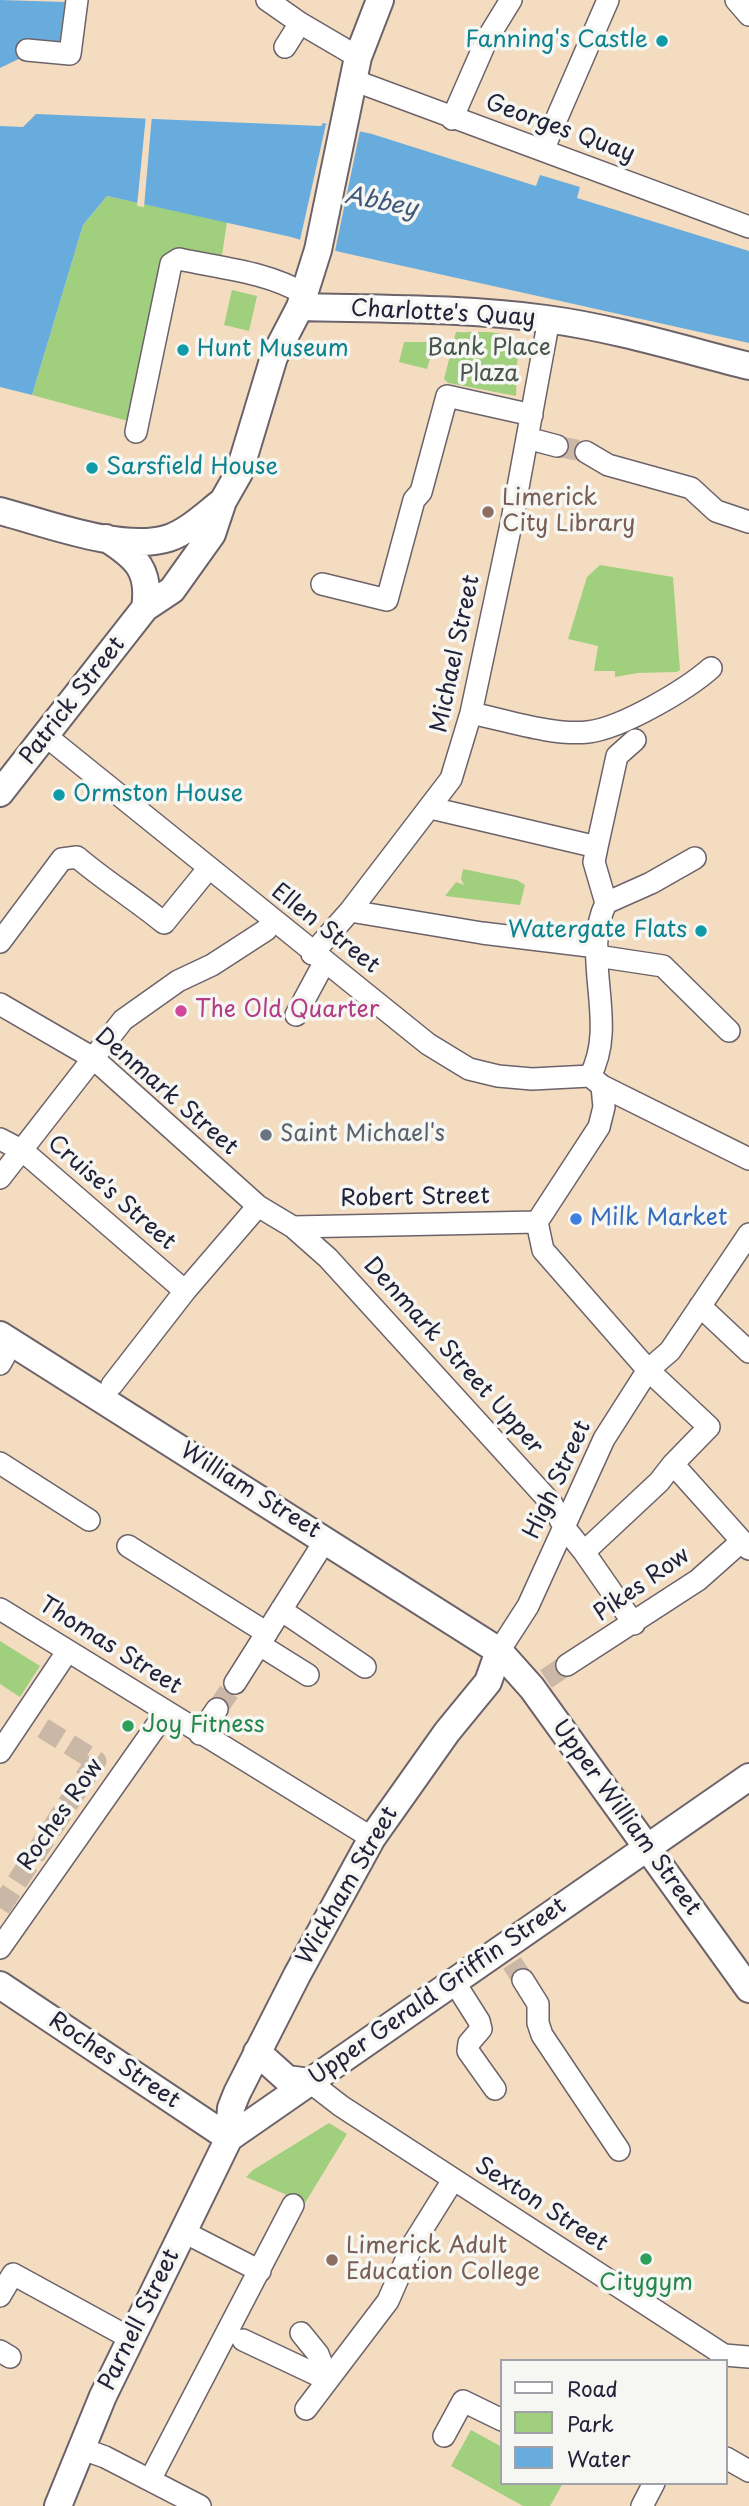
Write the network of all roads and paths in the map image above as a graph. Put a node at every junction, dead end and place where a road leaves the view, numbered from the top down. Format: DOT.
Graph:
graph roads {
  1 [pos="76,0"];
  2 [pos="267,0"];
  3 [pos="380,0"];
  4 [pos="511,0"];
  5 [pos="608,0"];
  6 [pos="736,0"];
  7 [pos="749,15"];
  8 [pos="300,23"];
  9 [pos="285,47"];
  10 [pos="27,50"];
  11 [pos="356,69"];
  12 [pos="453,119"];
  13 [pos="543,150"];
  14 [pos="749,227"];
  15 [pos="302,301"];
  16 [pos="549,319"];
  17 [pos="749,366"];
  18 [pos="532,415"];
  19 [pos="136,432"];
  20 [pos="527,438"];
  21 [pos="557,446"];
  22 [pos="586,452"];
  23 [pos="223,502"];
  24 [pos="0,511"];
  25 [pos="749,522"];
  26 [pos="106,538"];
  27 [pos="322,584"];
  28 [pos="145,608"];
  29 [pos="711,668"];
  30 [pos="471,713"];
  31 [pos="46,736"];
  32 [pos="635,740"];
  33 [pos="0,793"];
  34 [pos="431,808"];
  35 [pos="597,847"];
  36 [pos="695,858"];
  37 [pos="208,869"];
  38 [pos="606,903"];
  39 [pos="350,911"];
  40 [pos="266,930"];
  41 [pos="0,942"];
  42 [pos="597,952"];
  43 [pos="318,958"];
  44 [pos="0,1004"];
  45 [pos="296,1015"];
  46 [pos="729,1031"];
  47 [pos="93,1058"];
  48 [pos="596,1081"];
  49 [pos="0,1139"];
  50 [pos="23,1151"];
  51 [pos="749,1159"];
  52 [pos="0,1178"];
  53 [pos="252,1213"];
  54 [pos="537,1222"];
  55 [pos="293,1227"];
  56 [pos="749,1234"];
  57 [pos="185,1291"];
  58 [pos="700,1306"];
  59 [pos="1,1352"];
  60 [pos="749,1352"];
  61 [pos="648,1370"];
  62 [pos="113,1385"];
  63 [pos="0,1463"];
  64 [pos="673,1464"];
  65 [pos="89,1520"];
  66 [pos="564,1527"];
  67 [pos="326,1539"];
  68 [pos="745,1545"];
  69 [pos="128,1546"];
  70 [pos="584,1552"];
  71 [pos="0,1609"];
  72 [pos="281,1610"];
  73 [pos="634,1623"];
  74 [pos="263,1639"];
  75 [pos="499,1651"];
  76 [pos="66,1652"];
  77 [pos="567,1665"];
  78 [pos="365,1667"];
  79 [pos="308,1675"];
  80 [pos="235,1683"];
  81 [pos="217,1709"];
  82 [pos="166,1712"];
  83 [pos="200,1734"];
  84 [pos="4,1738"];
  85 [pos="749,1777"];
  86 [pos="372,1838"];
  87 [pos="648,1847"];
  88 [pos="0,1948"];
  89 [pos="512,1964"];
  90 [pos="453,1980"];
  91 [pos="0,1985"];
  92 [pos="749,1989"];
  93 [pos="257,2052"];
  94 [pos="310,2082"];
  95 [pos="495,2089"];
  96 [pos="229,2138"];
  97 [pos="619,2150"];
  98 [pos="453,2180"];
  99 [pos="293,2205"];
  100 [pos="184,2231"];
  101 [pos="260,2271"];
  102 [pos="0,2296"];
  103 [pos="301,2333"];
  104 [pos="130,2338"];
  105 [pos="243,2340"];
  106 [pos="749,2357"];
  107 [pos="723,2358"];
  108 [pos="328,2380"];
  109 [pos="306,2409"];
  110 [pos="500,2419"];
  111 [pos="444,2436"];
  112 [pos="80,2448"];
  113 [pos="728,2459"];
  114 [pos="749,2471"];
  115 [pos="150,2480"];
  116 [pos="653,2485"];
  117 [pos="58,2506"];
  118 [pos="200,2506"];
  119 [pos="642,2506"];
  1 -- 10 [label="street"];
  2 -- 8 [label="street, Georges Quay"];
  3 -- 11 [label="main road, Patrick Street"];
  4 -- 12 [label="street"];
  5 -- 13 [label="street"];
  6 -- 7 [label="street"];
  8 -- 9 [label="street"];
  8 -- 11 [label="street, Georges Quay"];
  11 -- 12 [label="street, Georges Quay"];
  11 -- 15 [label="main road, Patrick Street"];
  12 -- 13 [label="street, Georges Quay"];
  13 -- 14 [label="street, Georges Quay"];
  15 -- 16 [label="main road, Charlotte's Quay"];
  15 -- 19 [label="street"];
  15 -- 23 [label="main road, Patrick Street"];
  16 -- 17 [label="main road, Charlotte's Quay"];
  16 -- 18 [label="street, Michael Street"];
  18 -- 20 [label="street, Michael Street"];
  18 -- 27 [label="street"];
  20 -- 21 [label="street"];
  20 -- 30 [label="street, Michael Street"];
  22 -- 25 [label="street"];
  23 -- 26 [label="main road"];
  23 -- 28 [label="main road, Patrick Street"];
  24 -- 26 [label="main road"];
  26 -- 28 [label="main road"];
  28 -- 31 [label="main road, Patrick Street"];
  29 -- 30 [label="street"];
  30 -- 34 [label="street, Michael Street"];
  31 -- 33 [label="main road, Patrick Street"];
  31 -- 37 [label="street, Ellen Street"];
  32 -- 35 [label="street"];
  34 -- 35 [label="street"];
  34 -- 39 [label="street, Michael Street"];
  35 -- 38 [label="street"];
  36 -- 38 [label="street"];
  37 -- 41 [label="street"];
  37 -- 43 [label="street, Ellen Street"];
  38 -- 42 [label="street"];
  39 -- 42 [label="street"];
  39 -- 43 [label="street, Michael Street"];
  40 -- 47 [label="street"];
  42 -- 46 [label="street"];
  42 -- 48 [label="street"];
  43 -- 45 [label="street, Michael Street"];
  43 -- 48 [label="street, Ellen Street"];
  44 -- 47 [label="street, Denmark Street"];
  47 -- 50 [label="street"];
  47 -- 55 [label="street, Denmark Street"];
  48 -- 51 [label="street"];
  48 -- 54 [label="street"];
  49 -- 50 [label="street, Cruise's Street"];
  50 -- 52 [label="street"];
  50 -- 57 [label="street, Cruise's Street"];
  53 -- 57 [label="street"];
  54 -- 55 [label="street, Robert Street"];
  54 -- 61 [label="street"];
  55 -- 66 [label="street, Denmark Street Upper"];
  56 -- 58 [label="street, High Street"];
  57 -- 62 [label="street"];
  58 -- 60 [label="street"];
  58 -- 61 [label="street, High Street"];
  59 -- 67 [label="main road, William Street"];
  61 -- 64 [label="street"];
  61 -- 66 [label="street, High Street"];
  63 -- 65 [label="street"];
  64 -- 68 [label="street"];
  64 -- 70 [label="street"];
  66 -- 70 [label="street, Denmark Street Upper"];
  66 -- 75 [label="street, High Street"];
  67 -- 72 [label="street"];
  67 -- 75 [label="main road, William Street"];
  68 -- 73 [label="street, Pikes Row"];
  69 -- 74 [label="street"];
  70 -- 73 [label="street, Denmark Street Upper"];
  71 -- 76 [label="street, Thomas Street"];
  72 -- 74 [label="street"];
  72 -- 78 [label="street"];
  73 -- 77 [label="street, Pikes Row"];
  74 -- 79 [label="street"];
  74 -- 80 [label="street"];
  75 -- 86 [label="main road, Wickham Street"];
  75 -- 87 [label="main road, Upper William Street"];
  76 -- 82 [label="street, Thomas Street"];
  76 -- 84 [label="street"];
  81 -- 83 [label="street"];
  82 -- 83 [label="street, Thomas Street"];
  82 -- 88 [label="street, Roches Row"];
  83 -- 86 [label="street, Thomas Street"];
  85 -- 87 [label="main road, Upper Gerald Griffin Street"];
  86 -- 93 [label="main road, Wickham Street"];
  87 -- 89 [label="main road, Upper Gerald Griffin Street"];
  87 -- 92 [label="main road, Upper William Street"];
  89 -- 90 [label="main road, Upper Gerald Griffin Street"];
  89 -- 97 [label="street"];
  90 -- 94 [label="main road, Upper Gerald Griffin Street"];
  90 -- 95 [label="street"];
  91 -- 96 [label="main road, Roches Street"];
  93 -- 94 [label="main road"];
  93 -- 96 [label="main road, Wickham Street"];
  94 -- 96 [label="main road, Upper Gerald Griffin Street"];
  94 -- 98 [label="street, Sexton Street"];
  96 -- 100 [label="main road, Parnell Street"];
  98 -- 107 [label="street, Sexton Street"];
  98 -- 108 [label="street"];
  99 -- 101 [label="street"];
  100 -- 101 [label="street"];
  100 -- 104 [label="main road, Parnell Street"];
  101 -- 115 [label="street"];
  102 -- 104 [label="street"];
  103 -- 108 [label="street"];
  104 -- 112 [label="main road, Parnell Street"];
  105 -- 108 [label="street"];
  106 -- 107 [label="street, Sexton Street"];
  108 -- 109 [label="street"];
  110 -- 111 [label="street"];
  112 -- 115 [label="street"];
  112 -- 117 [label="main road, Parnell Street"];
  113 -- 114 [label="street"];
  115 -- 118 [label="street"];
  116 -- 119 [label="street"];
}
